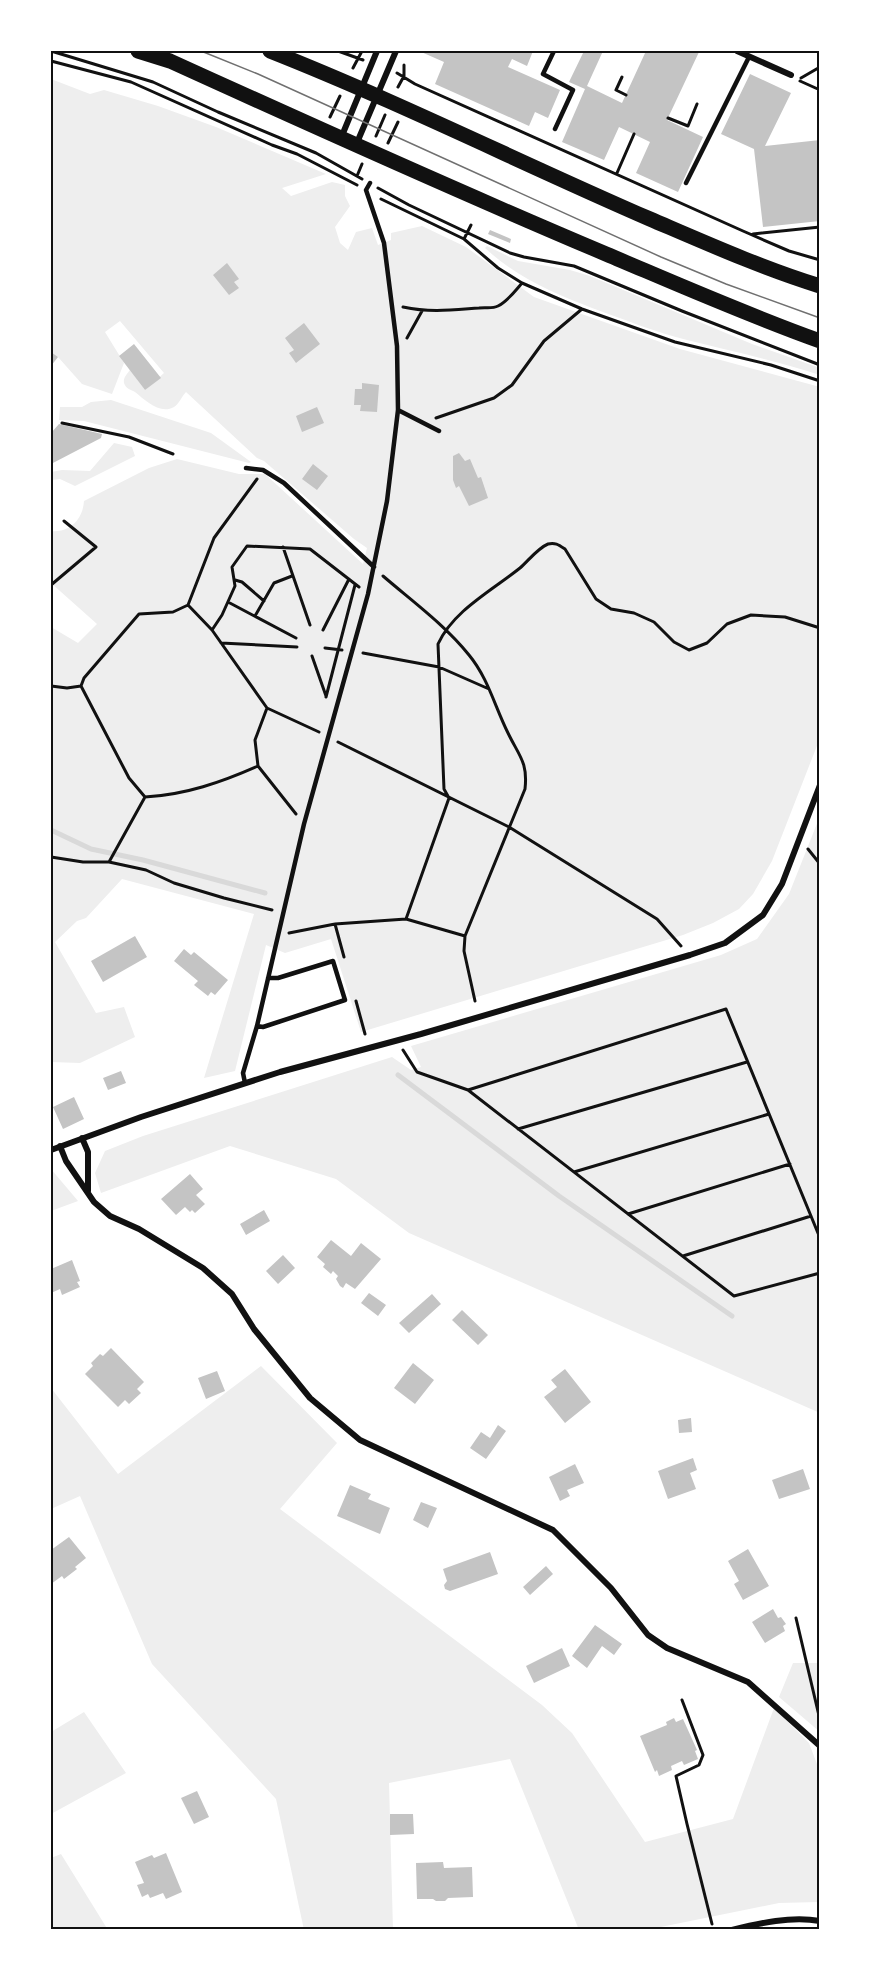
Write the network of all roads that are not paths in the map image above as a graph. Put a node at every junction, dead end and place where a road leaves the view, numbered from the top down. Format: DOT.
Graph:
graph roads {
  1 [pos="138,51"];
  2 [pos="270,51"];
  3 [pos="377,51"];
  4 [pos="396,51"];
  5 [pos="554,51"];
  6 [pos="737,51"];
  7 [pos="749,57"];
  8 [pos="791,75"];
  9 [pos="361,90"];
  10 [pos="390,102"];
  11 [pos="555,129"];
  12 [pos="341,138"];
  13 [pos="369,151"];
  14 [pos="370,183"];
  15 [pos="686,183"];
  16 [pos="820,286"];
  17 [pos="820,341"];
  18 [pos="398,410"];
  19 [pos="439,431"];
  20 [pos="246,468"];
  21 [pos="374,567"];
  22 [pos="820,785"];
  23 [pos="268,978"];
  24 [pos="257,1026"];
  25 [pos="245,1083"];
  26 [pos="82,1138"];
  27 [pos="60,1146"];
  28 [pos="51,1150"];
  29 [pos="88,1192"];
  30 [pos="820,1746"];
  31 [pos="820,1921"];
  32 [pos="732,1930"];
  1 -- 12 [label="main road"];
  2 -- 9 [label="main road"];
  3 -- 9 [label="street"];
  4 -- 10 [label="street"];
  5 -- 11 [label="lane"];
  6 -- 7 [label="street"];
  7 -- 8 [label="street"];
  7 -- 15 [label="lane"];
  9 -- 10 [label="main road"];
  9 -- 12 [label="street"];
  10 -- 13 [label="street"];
  10 -- 16 [label="main road"];
  12 -- 13 [label="main road"];
  13 -- 17 [label="main road"];
  14 -- 18 [label="lane"];
  18 -- 19 [label="lane"];
  18 -- 21 [label="lane"];
  20 -- 21 [label="lane"];
  21 -- 23 [label="lane"];
  22 -- 25 [label="street"];
  23 -- 24 [label="lane"];
  23 -- 24 [label="lane"];
  24 -- 25 [label="lane"];
  25 -- 26 [label="street"];
  26 -- 27 [label="street"];
  26 -- 29 [label="street"];
  27 -- 28 [label="street"];
  27 -- 29 [label="street"];
  29 -- 30 [label="street"];
  31 -- 32 [label="street"];
}
